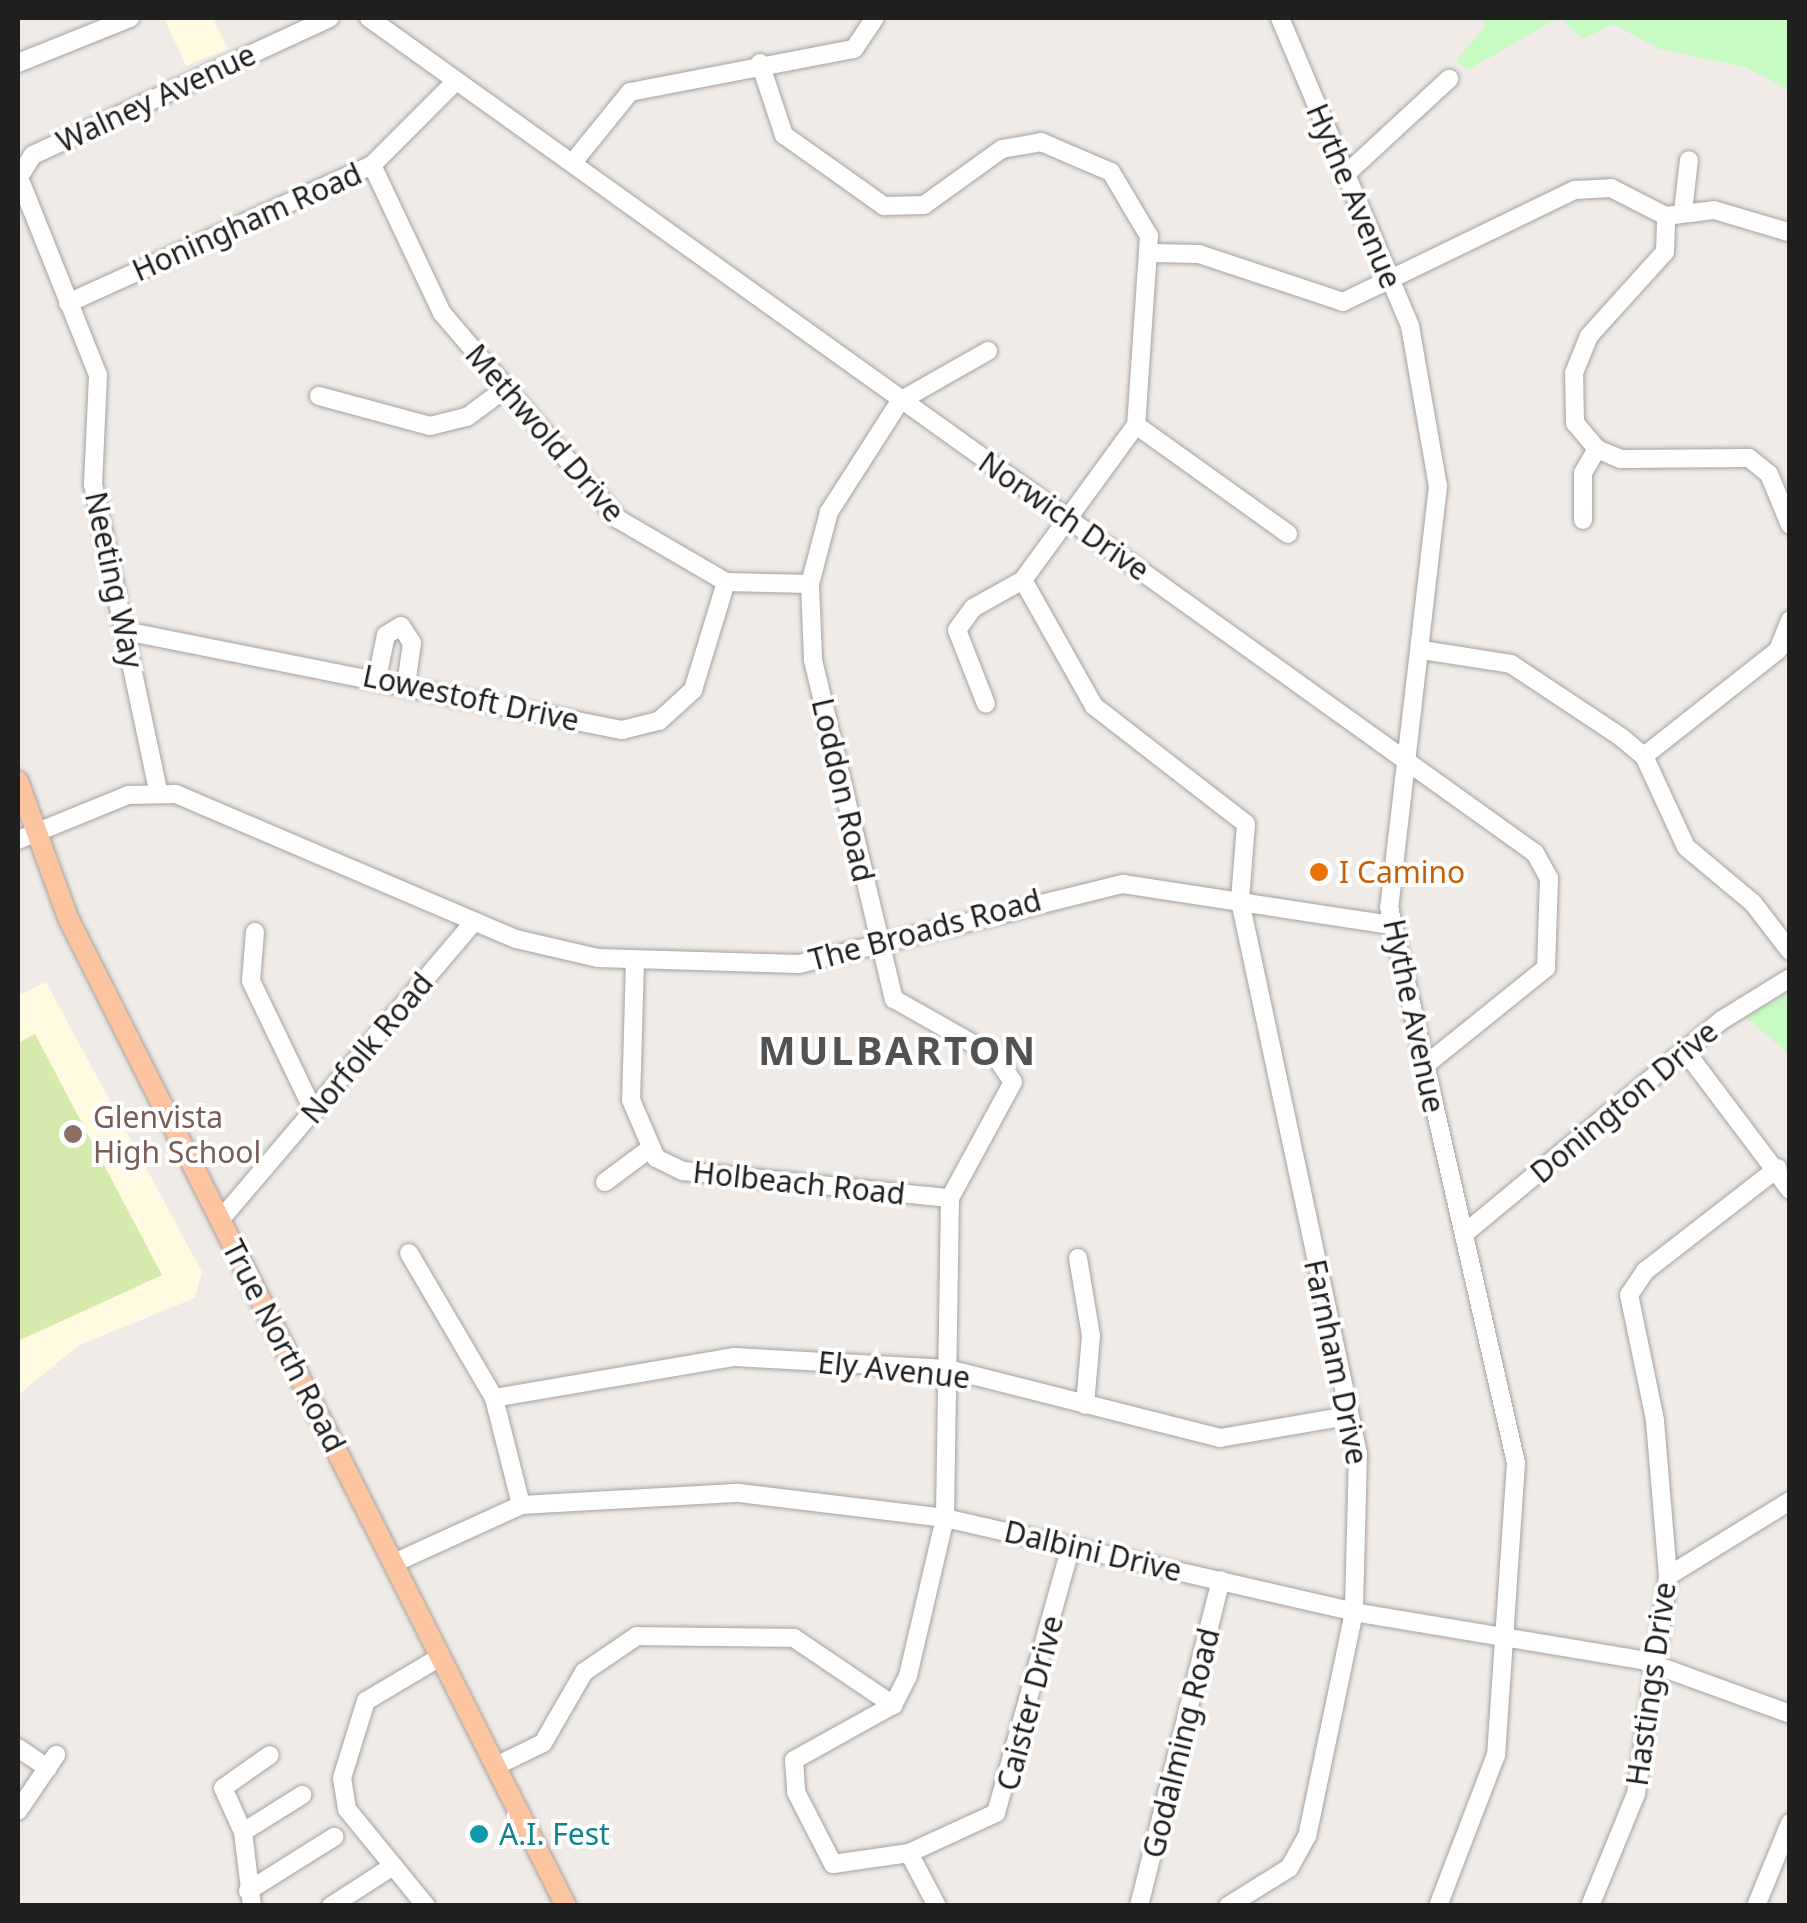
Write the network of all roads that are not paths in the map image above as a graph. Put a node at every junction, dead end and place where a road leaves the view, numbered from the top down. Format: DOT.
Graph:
graph roads {
  1 [pos="130,18"];
  2 [pos="330,18"];
  3 [pos="369,18"];
  4 [pos="875,18"];
  5 [pos="1280,18"];
  6 [pos="18,63"];
  7 [pos="760,63"];
  8 [pos="1449,79"];
  9 [pos="455,82"];
  10 [pos="1690,160"];
  11 [pos="574,161"];
  12 [pos="372,166"];
  13 [pos="1346,175"];
  14 [pos="24,205"];
  15 [pos="1674,214"];
  16 [pos="1788,232"];
  17 [pos="1151,253"];
  18 [pos="1393,284"];
  19 [pos="68,302"];
  20 [pos="988,351"];
  21 [pos="505,389"];
  22 [pos="319,396"];
  23 [pos="900,401"];
  24 [pos="1136,425"];
  25 [pos="1597,449"];
  26 [pos="1069,518"];
  27 [pos="1582,520"];
  28 [pos="1790,525"];
  29 [pos="1288,534"];
  30 [pos="1024,580"];
  31 [pos="726,582"];
  32 [pos="810,584"];
  33 [pos="1790,620"];
  34 [pos="125,631"];
  35 [pos="1422,650"];
  36 [pos="1784,652"];
  37 [pos="377,678"];
  38 [pos="406,685"];
  39 [pos="986,704"];
  40 [pos="1644,756"];
  41 [pos="1406,760"];
  42 [pos="18,781"];
  43 [pos="158,790"];
  44 [pos="24,836"];
  45 [pos="1240,900"];
  46 [pos="474,922"];
  47 [pos="1392,924"];
  48 [pos="255,932"];
  49 [pos="879,944"];
  50 [pos="1790,951"];
  51 [pos="635,960"];
  52 [pos="1790,978"];
  53 [pos="1686,1052"];
  54 [pos="1424,1066"];
  55 [pos="314,1112"];
  56 [pos="648,1150"];
  57 [pos="1778,1168"];
  58 [pos="604,1182"];
  59 [pos="1790,1190"];
  60 [pos="950,1198"];
  61 [pos="221,1219"];
  62 [pos="1464,1234"];
  63 [pos="409,1252"];
  64 [pos="1078,1258"];
  65 [pos="948,1369"];
  66 [pos="494,1398"];
  67 [pos="1085,1404"];
  68 [pos="1348,1416"];
  69 [pos="1790,1501"];
  70 [pos="521,1505"];
  71 [pos="946,1518"];
  72 [pos="1072,1546"];
  73 [pos="394,1563"];
  74 [pos="1668,1576"];
  75 [pos="1221,1580"];
  76 [pos="1354,1612"];
  77 [pos="1510,1643"];
  78 [pos="440,1657"];
  79 [pos="1657,1663"];
  80 [pos="894,1705"];
  81 [pos="1790,1714"];
  82 [pos="18,1748"];
  83 [pos="270,1755"];
  84 [pos="496,1766"];
  85 [pos="302,1795"];
  86 [pos="18,1811"];
  87 [pos="1790,1823"];
  88 [pos="243,1832"];
  89 [pos="334,1837"];
  90 [pos="909,1853"];
  91 [pos="393,1866"];
  92 [pos="250,1898"];
  93 [pos="1143,1905"];
  94 [pos="331,1906"];
  95 [pos="426,1906"];
  96 [pos="566,1906"];
  97 [pos="937,1906"];
  98 [pos="1228,1906"];
  99 [pos="1438,1906"];
  100 [pos="1590,1906"];
  101 [pos="1756,1906"];
  1 -- 6 [label="street"];
  2 -- 14 [label="street, Walney Avenue"];
  3 -- 9 [label="street, Norwich Drive"];
  4 -- 7 [label="street"];
  5 -- 13 [label="street, Hythe Avenue"];
  7 -- 11 [label="street"];
  7 -- 17 [label="street"];
  8 -- 13 [label="street"];
  9 -- 11 [label="street, Norwich Drive"];
  9 -- 12 [label="street, Honingham Road"];
  10 -- 15 [label="street"];
  11 -- 23 [label="street, Norwich Drive"];
  12 -- 19 [label="street, Honingham Road"];
  12 -- 21 [label="street, Methwold Drive"];
  13 -- 18 [label="street, Hythe Avenue"];
  14 -- 19 [label="street, Neeting Way"];
  15 -- 16 [label="street"];
  15 -- 18 [label="street"];
  15 -- 25 [label="street"];
  17 -- 18 [label="street"];
  17 -- 24 [label="street"];
  18 -- 35 [label="street, Hythe Avenue"];
  19 -- 34 [label="street, Neeting Way"];
  20 -- 23 [label="street, Loddon Road"];
  21 -- 22 [label="street"];
  21 -- 31 [label="street, Methwold Drive"];
  23 -- 26 [label="street, Norwich Drive"];
  23 -- 32 [label="street, Loddon Road"];
  24 -- 26 [label="street"];
  24 -- 29 [label="street"];
  25 -- 27 [label="street"];
  25 -- 28 [label="street"];
  26 -- 30 [label="street"];
  26 -- 41 [label="street, Norwich Drive"];
  30 -- 39 [label="street"];
  30 -- 45 [label="street, Farnham Drive"];
  31 -- 32 [label="street, Methwold Drive"];
  31 -- 38 [label="street, Lowestoft Drive"];
  32 -- 49 [label="street, Loddon Road"];
  33 -- 36 [label="street"];
  34 -- 37 [label="street, Lowestoft Drive"];
  34 -- 43 [label="street, Neeting Way"];
  35 -- 40 [label="street"];
  35 -- 41 [label="street, Hythe Avenue"];
  36 -- 40 [label="street"];
  37 -- 38 [label="street, Lowestoft Drive"];
  37 -- 38 [label="street"];
  40 -- 50 [label="street"];
  41 -- 47 [label="street, Hythe Avenue"];
  41 -- 54 [label="street, Norwich Drive"];
  42 -- 44 [label="main road, True North Road"];
  43 -- 44 [label="street"];
  43 -- 46 [label="street, The Broads Road"];
  44 -- 61 [label="main road, True North Road"];
  45 -- 47 [label="street, The Broads Road"];
  45 -- 49 [label="street, The Broads Road"];
  45 -- 68 [label="street, Farnham Drive"];
  46 -- 51 [label="street, The Broads Road"];
  46 -- 55 [label="street, Norfolk Road"];
  47 -- 54 [label="street, Hythe Avenue"];
  48 -- 55 [label="street"];
  49 -- 51 [label="street, The Broads Road"];
  49 -- 60 [label="street, Loddon Road"];
  51 -- 56 [label="street"];
  52 -- 53 [label="street, Donington Drive"];
  53 -- 57 [label="street"];
  53 -- 62 [label="street, Donington Drive"];
  54 -- 62 [label="street, Hythe Avenue"];
  55 -- 61 [label="street, Norfolk Road"];
  56 -- 58 [label="street"];
  56 -- 60 [label="street, Holbeach Road"];
  57 -- 59 [label="street"];
  57 -- 74 [label="street, Hastings Drive"];
  60 -- 65 [label="street, Loddon Road"];
  61 -- 73 [label="main road, True North Road"];
  62 -- 77 [label="street, Hythe Avenue"];
  63 -- 66 [label="street"];
  64 -- 67 [label="street"];
  65 -- 66 [label="street, Ely Avenue"];
  65 -- 67 [label="street, Ely Avenue"];
  65 -- 71 [label="street, Loddon Road"];
  66 -- 70 [label="street"];
  67 -- 68 [label="street, Ely Avenue"];
  68 -- 76 [label="street, Farnham Drive"];
  69 -- 74 [label="street"];
  70 -- 71 [label="street, Dalbini Drive"];
  70 -- 73 [label="street, Dalbini Drive"];
  71 -- 72 [label="street, Dalbini Drive"];
  71 -- 80 [label="street, Loddon Road"];
  72 -- 75 [label="street, Dalbini Drive"];
  72 -- 90 [label="street, Caister Drive"];
  73 -- 78 [label="main road, True North Road"];
  74 -- 79 [label="street, Hastings Drive"];
  75 -- 76 [label="street, Dalbini Drive"];
  75 -- 93 [label="street, Godalming Road"];
  76 -- 77 [label="street, Dalbini Drive"];
  76 -- 98 [label="street, Farnham Drive"];
  77 -- 79 [label="street, Dalbini Drive"];
  77 -- 99 [label="street, Hythe Avenue"];
  78 -- 84 [label="main road, True North Road"];
  78 -- 91 [label="street"];
  79 -- 81 [label="street, Dalbini Drive"];
  79 -- 100 [label="street, Hastings Drive"];
  80 -- 84 [label="street"];
  80 -- 90 [label="street, Caister Drive"];
  82 -- 86 [label="street"];
  83 -- 88 [label="street"];
  84 -- 96 [label="main road, True North Road"];
  85 -- 88 [label="street"];
  87 -- 101 [label="street"];
  88 -- 92 [label="street"];
  89 -- 92 [label="street"];
  90 -- 97 [label="street"];
  91 -- 94 [label="street"];
  91 -- 95 [label="street"];
}
